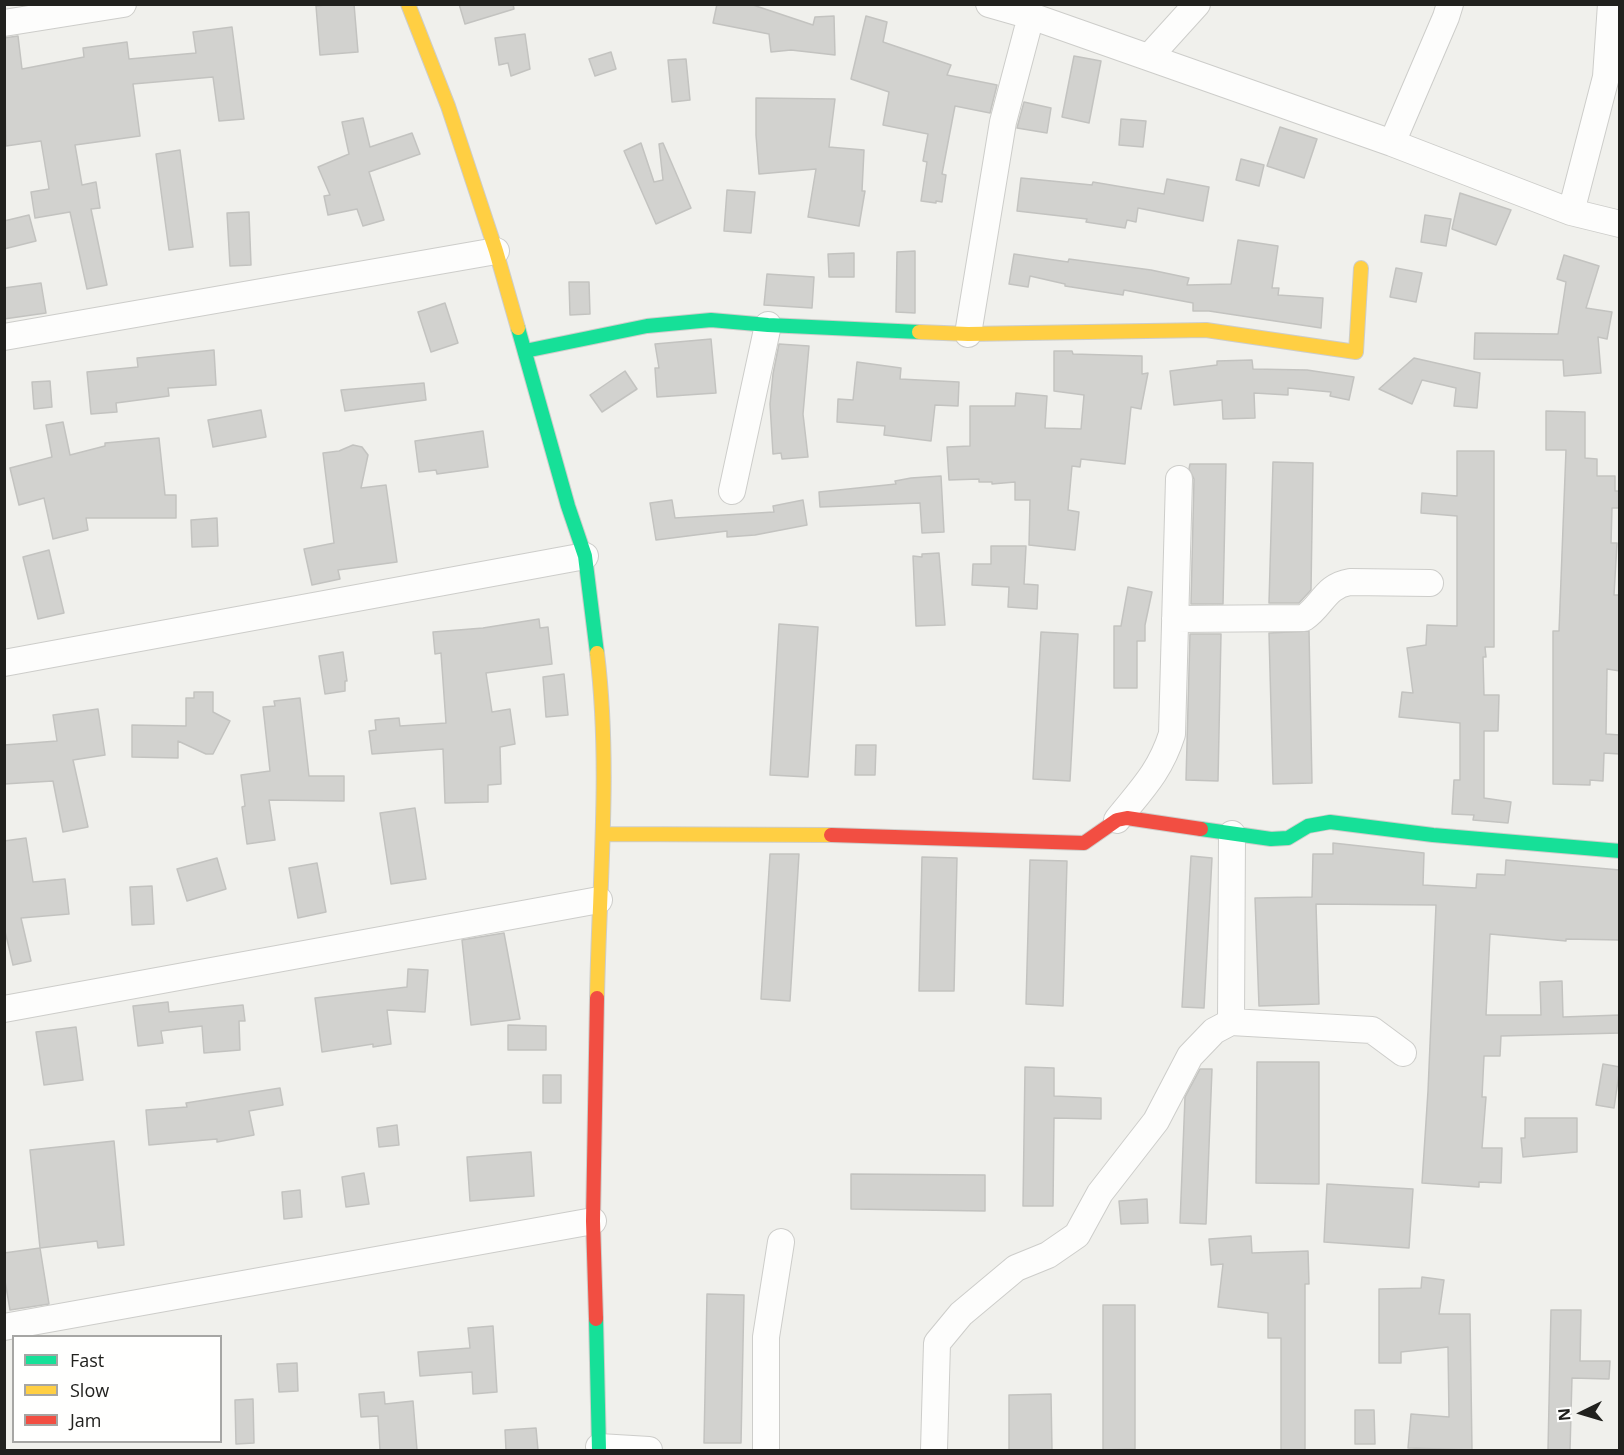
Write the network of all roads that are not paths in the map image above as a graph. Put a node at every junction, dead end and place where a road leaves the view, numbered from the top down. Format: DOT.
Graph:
graph roads {
  1 [pos="123,4"];
  2 [pos="408,4"];
  3 [pos="989,4"];
  4 [pos="1197,4"];
  5 [pos="1450,4"];
  6 [pos="1611,4"];
  7 [pos="1031,16"];
  8 [pos="4,23"];
  9 [pos="1149,57"];
  10 [pos="1392,143"];
  11 [pos="1571,212"];
  12 [pos="1620,224"];
  13 [pos="496,250"];
  14 [pos="1362,268"];
  15 [pos="768,325"];
  16 [pos="968,334"];
  17 [pos="4,337"];
  18 [pos="525,351"];
  19 [pos="1179,479"];
  20 [pos="732,491"];
  21 [pos="585,556"];
  22 [pos="1430,583"];
  23 [pos="1175,619"];
  24 [pos="4,663"];
  25 [pos="1117,820"];
  26 [pos="604,834"];
  27 [pos="1232,834"];
  28 [pos="1620,851"];
  29 [pos="599,900"];
  30 [pos="4,1009"];
  31 [pos="1231,1022"];
  32 [pos="1403,1053"];
  33 [pos="594,1221"];
  34 [pos="781,1242"];
  35 [pos="4,1327"];
  36 [pos="599,1449"];
  37 [pos="650,1450"];
  38 [pos="766,1450"];
  39 [pos="934,1450"];
  1 -- 8 [label="street"];
  2 -- 13 [label="street"];
  3 -- 7 [label="street"];
  4 -- 9 [label="street"];
  5 -- 10 [label="street"];
  6 -- 11 [label="street"];
  7 -- 9 [label="street"];
  7 -- 16 [label="street"];
  9 -- 10 [label="street"];
  10 -- 11 [label="street"];
  11 -- 12 [label="street"];
  13 -- 17 [label="street"];
  13 -- 18 [label="street"];
  14 -- 16 [label="street"];
  15 -- 16 [label="street"];
  15 -- 18 [label="street"];
  15 -- 20 [label="street"];
  18 -- 21 [label="street"];
  19 -- 23 [label="street"];
  21 -- 24 [label="street"];
  21 -- 26 [label="street"];
  22 -- 23 [label="street"];
  23 -- 25 [label="street"];
  25 -- 26 [label="street"];
  25 -- 27 [label="street"];
  26 -- 29 [label="street"];
  27 -- 28 [label="street"];
  27 -- 31 [label="street"];
  29 -- 30 [label="street"];
  29 -- 33 [label="street"];
  31 -- 32 [label="street"];
  31 -- 39 [label="street"];
  33 -- 35 [label="street"];
  33 -- 36 [label="street"];
  34 -- 38 [label="street"];
  36 -- 37 [label="street"];
}
